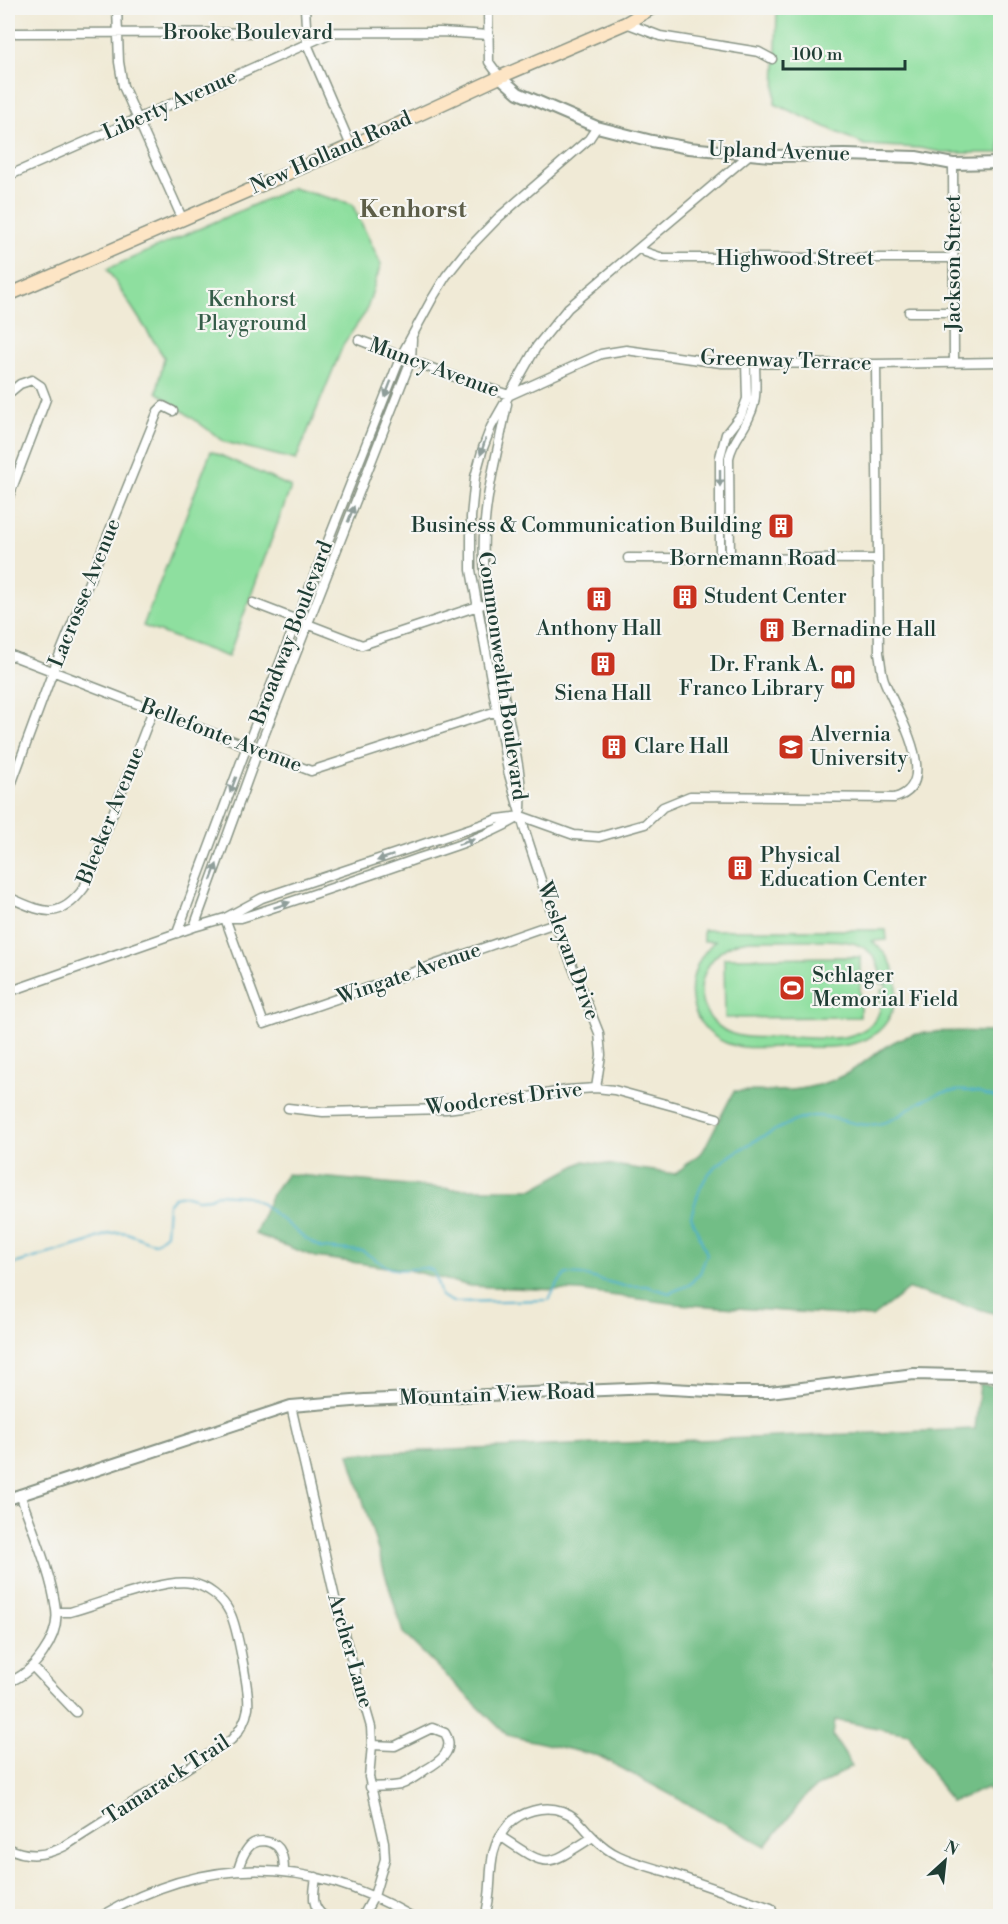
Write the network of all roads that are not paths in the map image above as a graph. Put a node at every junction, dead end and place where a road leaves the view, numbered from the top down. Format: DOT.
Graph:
graph roads {
  1 [pos="117,8"];
  2 [pos="305,8"];
  3 [pos="488,8"];
  4 [pos="652,8"];
  5 [pos="626,23"];
  6 [pos="117,32"];
  7 [pos="8,33"];
  8 [pos="306,33"];
  9 [pos="332,33"];
  10 [pos="489,35"];
  11 [pos="308,44"];
  12 [pos="772,59"];
  13 [pos="500,77"];
  14 [pos="139,119"];
  15 [pos="597,127"];
  16 [pos="351,146"];
  17 [pos="750,154"];
  18 [pos="1000,163"];
  19 [pos="953,164"];
  20 [pos="8,176"];
  21 [pos="182,218"];
  22 [pos="639,248"];
  23 [pos="953,258"];
  24 [pos="9,290"];
  25 [pos="909,312"];
  26 [pos="953,312"];
  27 [pos="413,336"];
  28 [pos="359,340"];
  29 [pos="401,356"];
  30 [pos="411,360"];
  31 [pos="954,362"];
  32 [pos="1000,362"];
  33 [pos="751,363"];
  34 [pos="876,364"];
  35 [pos="8,394"];
  36 [pos="509,395"];
  37 [pos="173,411"];
  38 [pos="8,499"];
  39 [pos="628,558"];
  40 [pos="878,559"];
  41 [pos="720,560"];
  42 [pos="730,560"];
  43 [pos="253,603"];
  44 [pos="489,603"];
  45 [pos="478,606"];
  46 [pos="297,620"];
  47 [pos="308,624"];
  48 [pos="8,654"];
  49 [pos="53,671"];
  50 [pos="506,708"];
  51 [pos="153,710"];
  52 [pos="497,711"];
  53 [pos="247,746"];
  54 [pos="258,751"];
  55 [pos="8,793"];
  56 [pos="521,816"];
  57 [pos="8,897"];
  58 [pos="225,918"];
  59 [pos="555,923"];
  60 [pos="194,927"];
  61 [pos="177,933"];
  62 [pos="8,992"];
  63 [pos="596,1088"];
  64 [pos="288,1108"];
  65 [pos="717,1118"];
  66 [pos="1000,1376"];
  67 [pos="291,1406"];
  68 [pos="20,1494"];
  69 [pos="8,1499"];
  70 [pos="57,1612"];
  71 [pos="33,1667"];
  72 [pos="8,1682"];
  73 [pos="76,1712"];
  74 [pos="372,1745"];
  75 [pos="370,1787"];
  76 [pos="500,1836"];
  77 [pos="592,1837"];
  78 [pos="8,1848"];
  79 [pos="238,1870"];
  80 [pos="284,1872"];
  81 [pos="316,1877"];
  82 [pos="374,1896"];
  83 [pos="102,1917"];
  84 [pos="324,1917"];
  85 [pos="363,1917"];
  86 [pos="411,1917"];
  87 [pos="485,1917"];
  88 [pos="774,1917"];
  1 -- 6 [label="street"];
  2 -- 8 [label="street"];
  3 -- 10 [label="street"];
  4 -- 5 [label="main road, New Holland Road"];
  5 -- 12 [label="street"];
  5 -- 13 [label="main road, New Holland Road"];
  6 -- 7 [label="street, Brooke Boulevard"];
  6 -- 8 [label="street, Brooke Boulevard"];
  6 -- 14 [label="street"];
  8 -- 9 [label="street, Brooke Boulevard"];
  8 -- 11 [label="street"];
  9 -- 10 [label="street, Brooke Boulevard"];
  9 -- 11 [label="street, Liberty Avenue"];
  10 -- 13 [label="street"];
  11 -- 14 [label="street, Liberty Avenue"];
  11 -- 16 [label="street"];
  13 -- 15 [label="street, Upland Avenue"];
  13 -- 16 [label="main road, New Holland Road"];
  14 -- 20 [label="street, Liberty Avenue"];
  14 -- 21 [label="street"];
  15 -- 17 [label="street, Upland Avenue"];
  15 -- 27 [label="street, Broadway Boulevard"];
  16 -- 21 [label="main road, New Holland Road"];
  17 -- 19 [label="street, Upland Avenue"];
  17 -- 22 [label="street, Commonwealth Boulevard"];
  18 -- 19 [label="street, Upland Avenue"];
  19 -- 23 [label="street, Jackson Street"];
  21 -- 24 [label="main road, New Holland Road"];
  22 -- 23 [label="street, Highwood Street"];
  22 -- 36 [label="street, Commonwealth Boulevard"];
  23 -- 26 [label="street, Jackson Street"];
  25 -- 26 [label="street"];
  26 -- 31 [label="street, Jackson Street"];
  27 -- 29 [label="street, Broadway Boulevard"];
  27 -- 30 [label="street, Broadway Boulevard"];
  28 -- 29 [label="street, Muncy Avenue"];
  29 -- 30 [label="street, Muncy Avenue"];
  29 -- 46 [label="street, Broadway Boulevard, one-way"];
  30 -- 36 [label="street, Muncy Avenue"];
  47 -- 30 [label="street, Broadway Boulevard, one-way"];
  31 -- 32 [label="street, Greenway Terrace"];
  31 -- 34 [label="street, Greenway Terrace"];
  33 -- 34 [label="street, Greenway Terrace"];
  33 -- 36 [label="street, Greenway Terrace"];
  33 -- 41 [label="street, one-way"];
  33 -- 42 [label="street"];
  34 -- 40 [label="street"];
  35 -- 38 [label="street"];
  36 -- 44 [label="street, Commonwealth Boulevard"];
  36 -- 45 [label="street, Commonwealth Boulevard, one-way"];
  37 -- 49 [label="street, Lacrosse Avenue"];
  39 -- 41 [label="street, Bornemann Road"];
  40 -- 42 [label="street, Bornemann Road"];
  40 -- 56 [label="street"];
  41 -- 42 [label="street, Bornemann Road"];
  43 -- 46 [label="street"];
  44 -- 45 [label="street"];
  44 -- 50 [label="street, Commonwealth Boulevard"];
  45 -- 47 [label="street"];
  45 -- 52 [label="street, Commonwealth Boulevard"];
  46 -- 47 [label="street"];
  46 -- 53 [label="street, Broadway Boulevard"];
  47 -- 54 [label="street, Broadway Boulevard"];
  48 -- 49 [label="street, Bellefonte Avenue"];
  49 -- 51 [label="street, Bellefonte Avenue"];
  49 -- 55 [label="street, Lacrosse Avenue"];
  50 -- 52 [label="street, Bellefonte Avenue"];
  50 -- 56 [label="street, Commonwealth Boulevard"];
  51 -- 53 [label="street, Bellefonte Avenue"];
  51 -- 57 [label="street, Bleeker Avenue"];
  52 -- 54 [label="street, Bellefonte Avenue"];
  52 -- 56 [label="street, Commonwealth Boulevard"];
  53 -- 54 [label="street, Bellefonte Avenue"];
  53 -- 61 [label="street, Broadway Boulevard, one-way"];
  60 -- 54 [label="street, Broadway Boulevard, one-way"];
  56 -- 58 [label="street, Commonwealth Boulevard, one-way"];
  58 -- 56 [label="street, Commonwealth Boulevard, one-way"];
  56 -- 59 [label="street, Wesleyan Drive"];
  58 -- 59 [label="street, Wingate Avenue"];
  58 -- 60 [label="street, Commonwealth Boulevard"];
  59 -- 63 [label="street, Wesleyan Drive"];
  60 -- 61 [label="street, Commonwealth Boulevard"];
  61 -- 62 [label="street, Commonwealth Boulevard"];
  63 -- 64 [label="street, Woodcrest Drive"];
  63 -- 65 [label="street, Woodcrest Drive"];
  66 -- 67 [label="street, Mountain View Road"];
  67 -- 68 [label="street, Mountain View Road"];
  67 -- 74 [label="street, Archer Lane"];
  68 -- 69 [label="street, Mountain View Road"];
  68 -- 70 [label="street"];
  70 -- 71 [label="street"];
  70 -- 78 [label="street, Tamarack Trail"];
  71 -- 72 [label="street"];
  71 -- 73 [label="street"];
  74 -- 75 [label="street, Archer Lane"];
  74 -- 75 [label="street"];
  75 -- 82 [label="street, Archer Lane"];
  76 -- 77 [label="street"];
  76 -- 77 [label="street"];
  76 -- 87 [label="street"];
  77 -- 88 [label="street"];
  79 -- 80 [label="street"];
  79 -- 80 [label="street"];
  79 -- 83 [label="street"];
  80 -- 81 [label="street"];
  81 -- 82 [label="street"];
  81 -- 84 [label="street"];
  82 -- 85 [label="street, Archer Lane"];
  82 -- 86 [label="street"];
}
